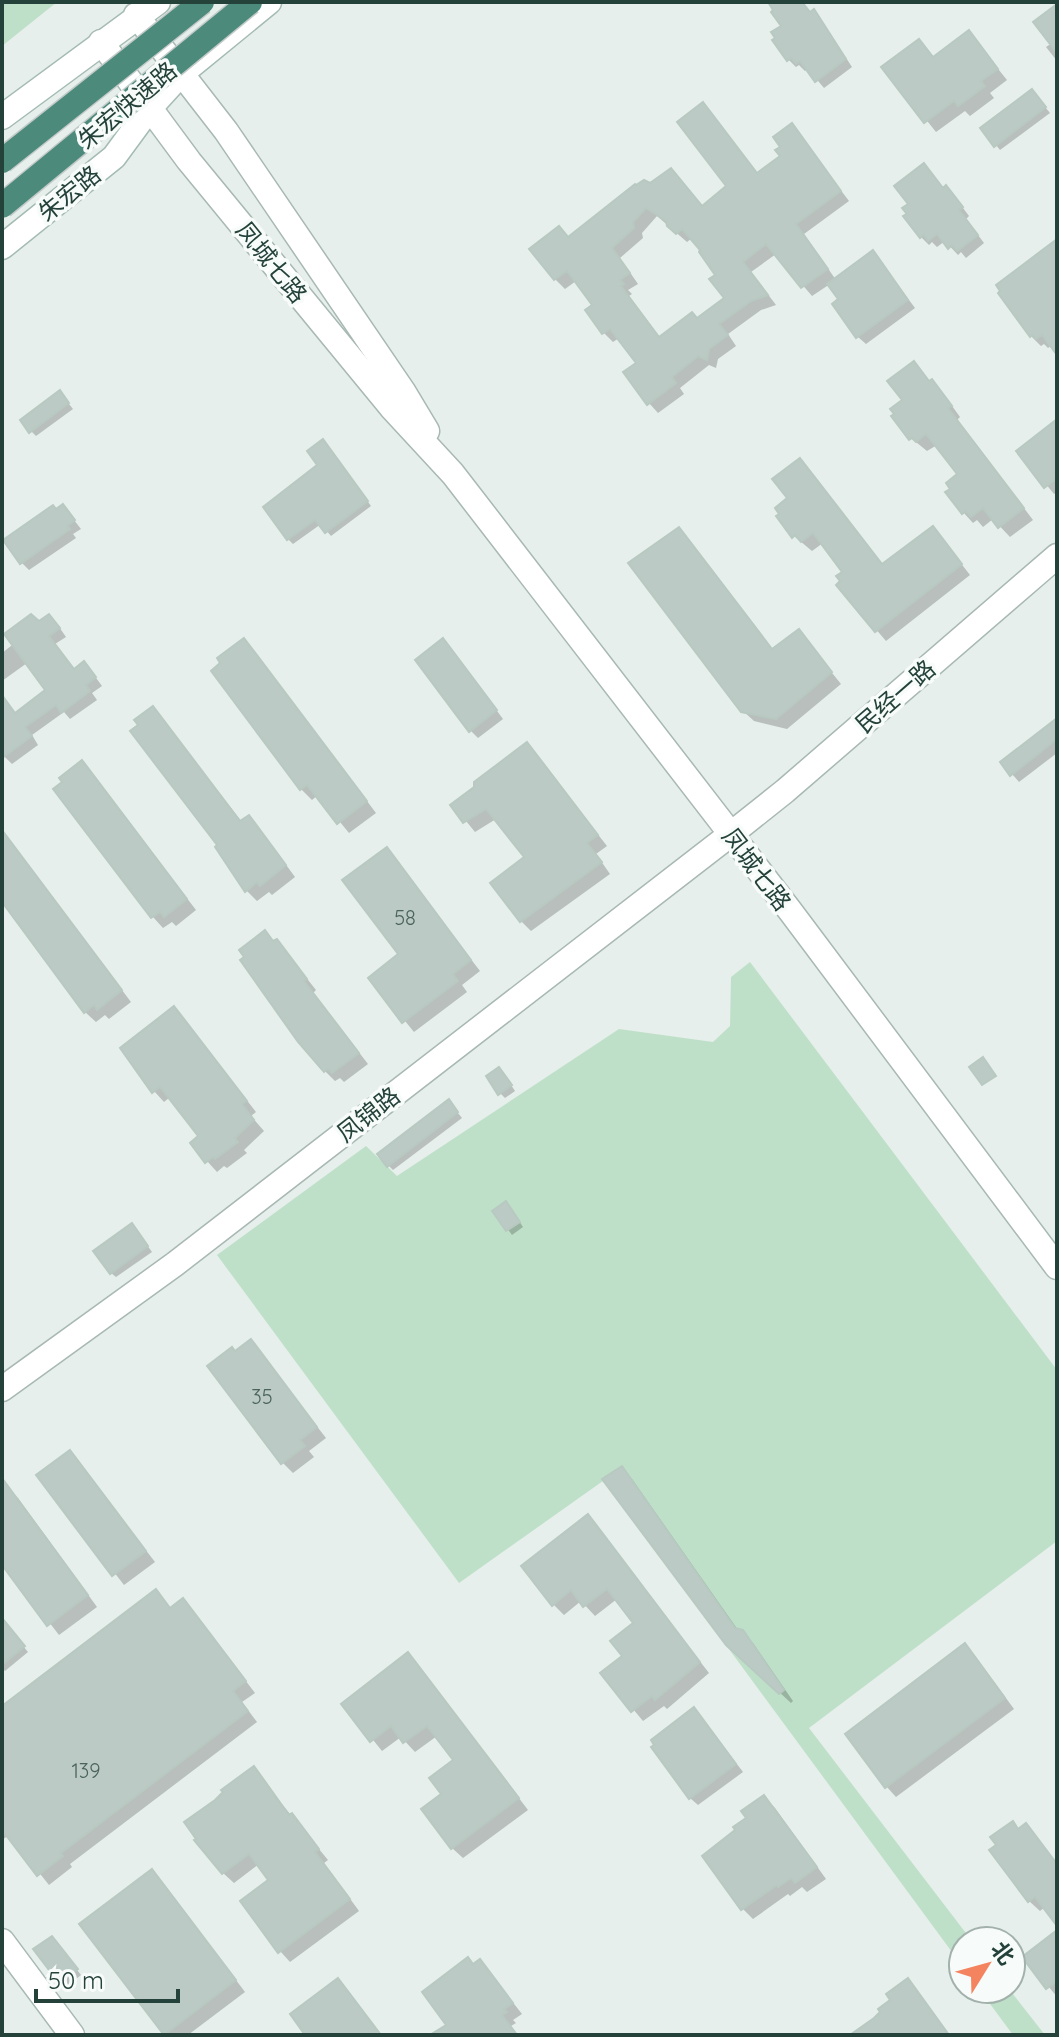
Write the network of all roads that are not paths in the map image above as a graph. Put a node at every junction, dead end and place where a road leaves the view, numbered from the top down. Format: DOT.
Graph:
graph roads {
  1 [pos="158,2"];
  2 [pos="202,2"];
  3 [pos="250,2"];
  4 [pos="269,2"];
  5 [pos="136,15"];
  6 [pos="101,42"];
  7 [pos="181,74"];
  8 [pos="150,108"];
  9 [pos="2,117"];
  10 [pos="2,161"];
  11 [pos="2,206"];
  12 [pos="2,247"];
  13 [pos="453,474"];
  14 [pos="1057,556"];
  15 [pos="731,834"];
  16 [pos="1057,1267"];
  17 [pos="2,1389"];
  18 [pos="2,1941"];
  19 [pos="72,2035"];
  1 -- 5 [label="street"];
  2 -- 10 [label="highway, 朱宏快速路, bridge"];
  3 -- 11 [label="highway, 朱宏快速路, bridge"];
  4 -- 7 [label="street, 朱宏路"];
  5 -- 6 [label="street"];
  5 -- 7 [label="street, 凤城七路"];
  6 -- 8 [label="street, 凤城七路"];
  6 -- 9 [label="street"];
  7 -- 8 [label="street, 朱宏路"];
  7 -- 13 [label="street, 凤城七路"];
  8 -- 12 [label="street, 朱宏路"];
  8 -- 13 [label="street, 凤城七路"];
  13 -- 15 [label="street, 凤城七路"];
  14 -- 15 [label="street, 民经一路"];
  15 -- 16 [label="street, 凤城七路"];
  15 -- 17 [label="street, 凤锦路"];
  18 -- 19 [label="street"];
}
